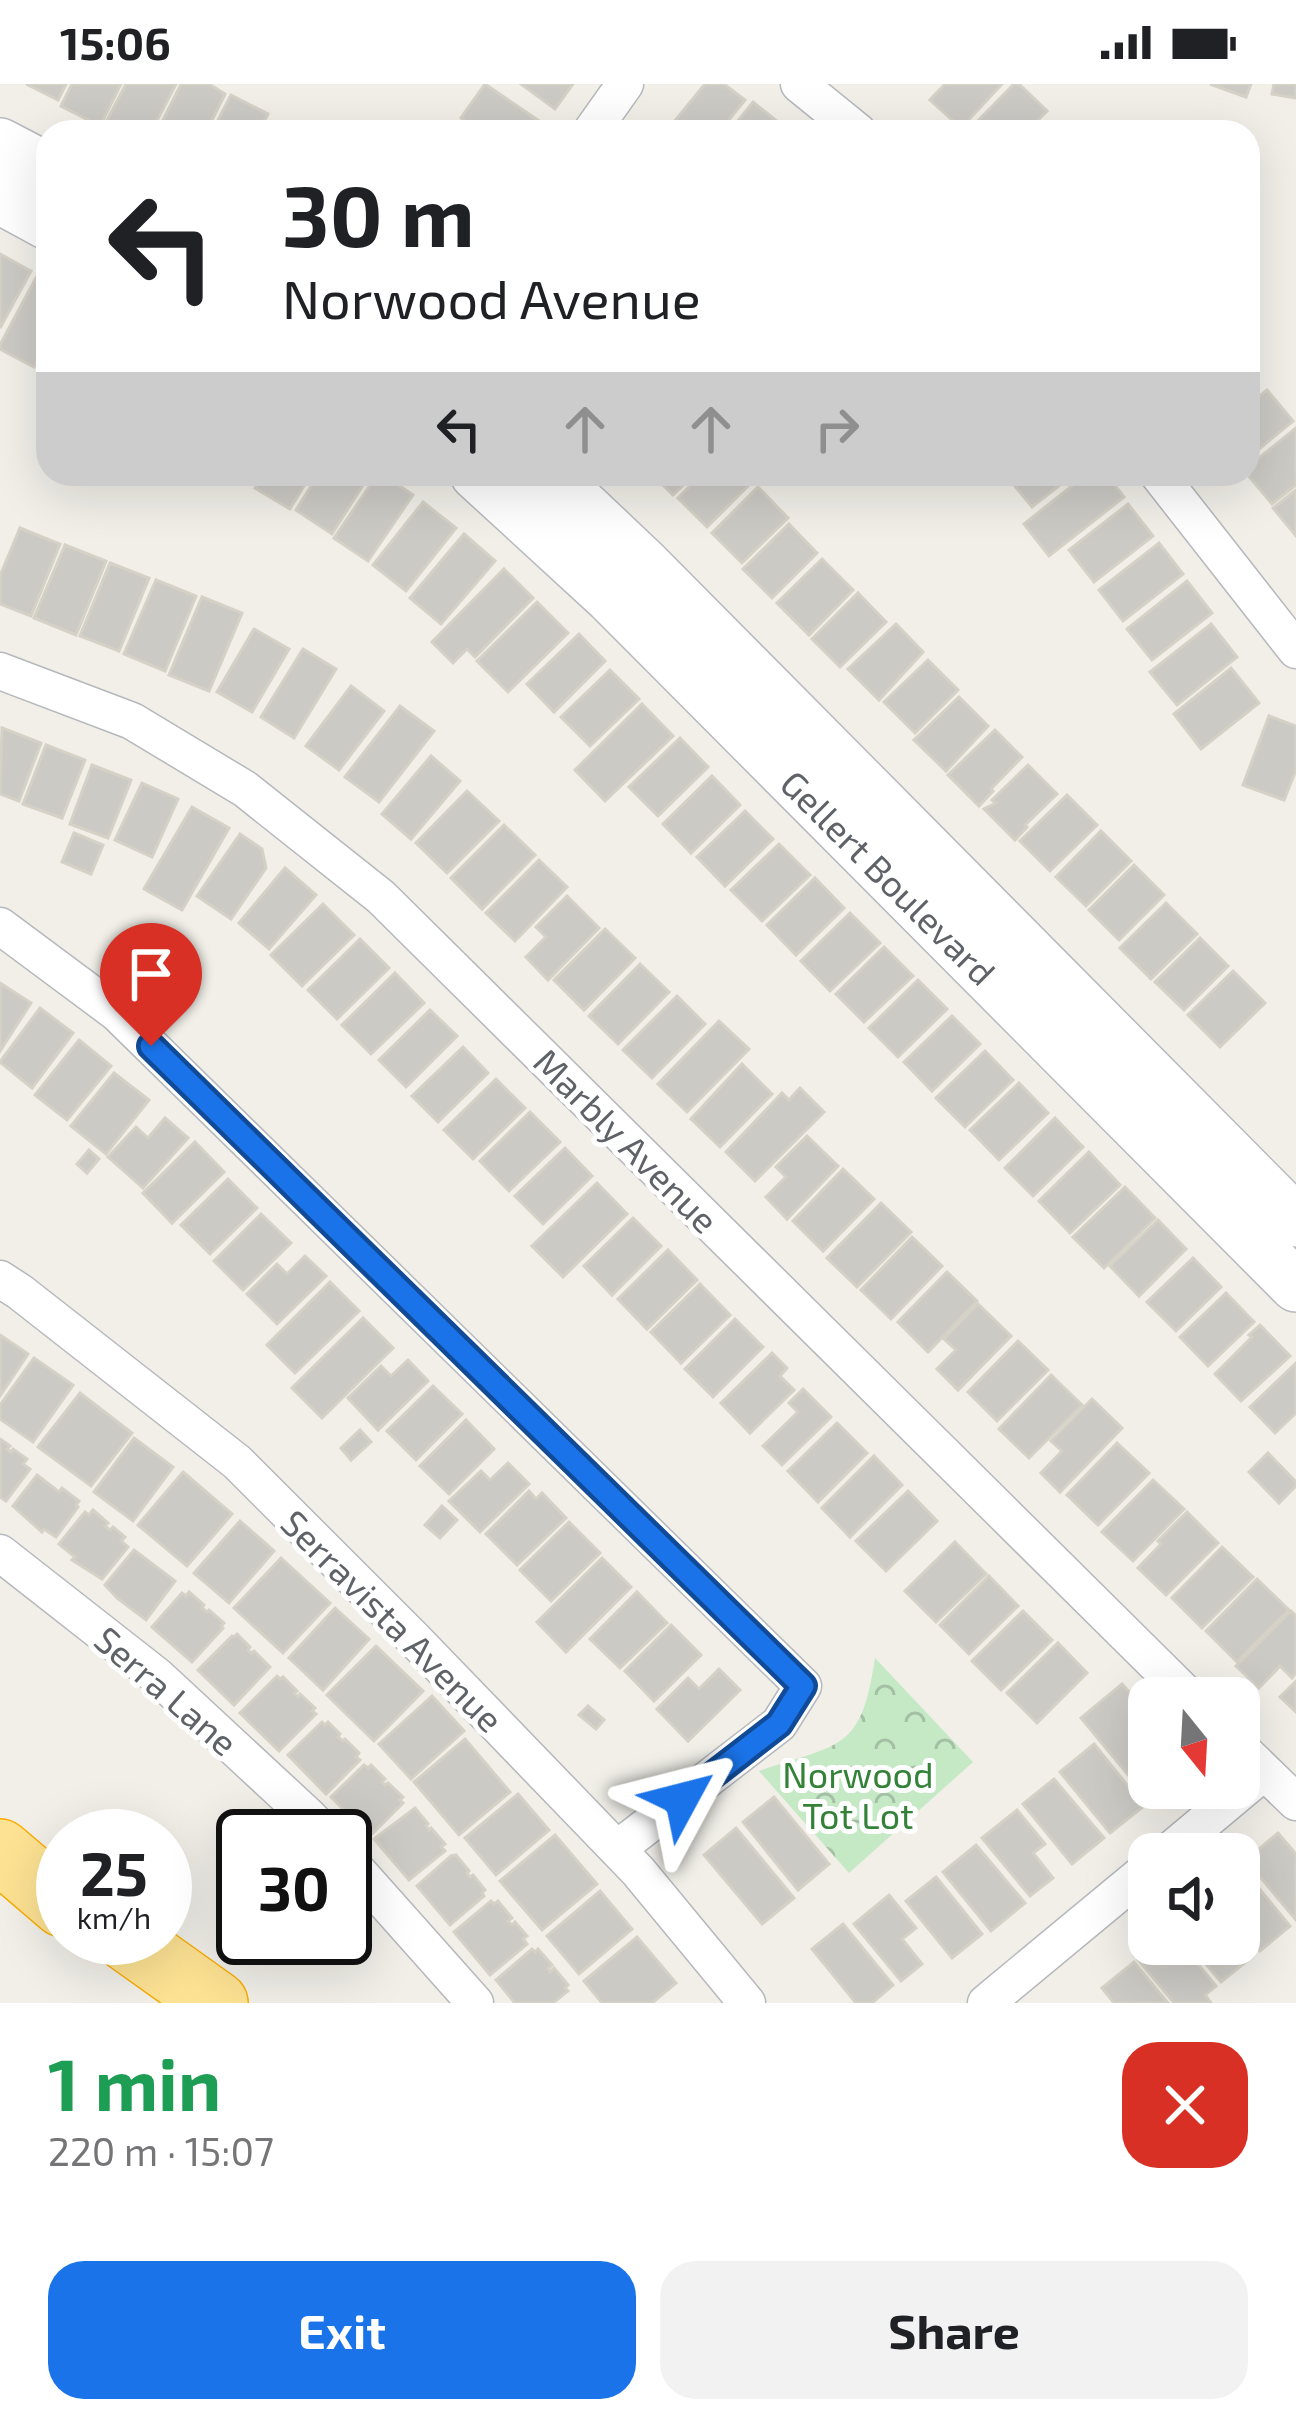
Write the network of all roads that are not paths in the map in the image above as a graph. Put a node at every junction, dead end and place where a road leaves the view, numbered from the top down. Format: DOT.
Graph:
graph roads {
  1 [pos="625,84"];
  2 [pos="799,84"];
  3 [pos="600,120"];
  4 [pos="843,120"];
  5 [pos="0,144"];
  6 [pos="36,163"];
  7 [pos="0,199"];
  8 [pos="36,218"];
  9 [pos="489,486"];
  10 [pos="562,486"];
  11 [pos="1167,486"];
  12 [pos="1296,650"];
  13 [pos="0,671"];
  14 [pos="0,926"];
  15 [pos="1296,1221"];
  16 [pos="0,1280"];
  17 [pos="1296,1286"];
  18 [pos="0,1553"];
  19 [pos="1169,1677"];
  20 [pos="1260,1768"];
  21 [pos="1296,1802"];
  22 [pos="300,1809"];
  23 [pos="1207,1809"];
  24 [pos="1185,1833"];
  25 [pos="617,1849"];
  26 [pos="3,1853"];
  27 [pos="36,1876"];
  28 [pos="36,1882"];
  29 [pos="1128,1885"];
  30 [pos="372,1887"];
  31 [pos="129,1965"];
  32 [pos="162,1965"];
  33 [pos="170,2003"];
  34 [pos="216,2003"];
  35 [pos="476,2003"];
  36 [pos="747,2003"];
  37 [pos="986,2003"];
  1 -- 3 [label="street"];
  2 -- 4 [label="street"];
  5 -- 6 [label="main road"];
  7 -- 8 [label="main road"];
  9 -- 17 [label="main road, Gellert Boulevard"];
  10 -- 15 [label="main road, Gellert Boulevard"];
  11 -- 12 [label="street"];
  13 -- 19 [label="street, Marbly Avenue"];
  14 -- 25 [label="street"];
  16 -- 25 [label="street, Serravista Avenue"];
  18 -- 22 [label="street, Serra Lane"];
  20 -- 21 [label="street"];
  23 -- 24 [label="street"];
  25 -- 36 [label="street, Serravista Avenue"];
  26 -- 27 [label="highway"];
  26 -- 28 [label="highway"];
  29 -- 37 [label="street"];
  30 -- 35 [label="street"];
  31 -- 33 [label="highway"];
  32 -- 34 [label="highway"];
}
